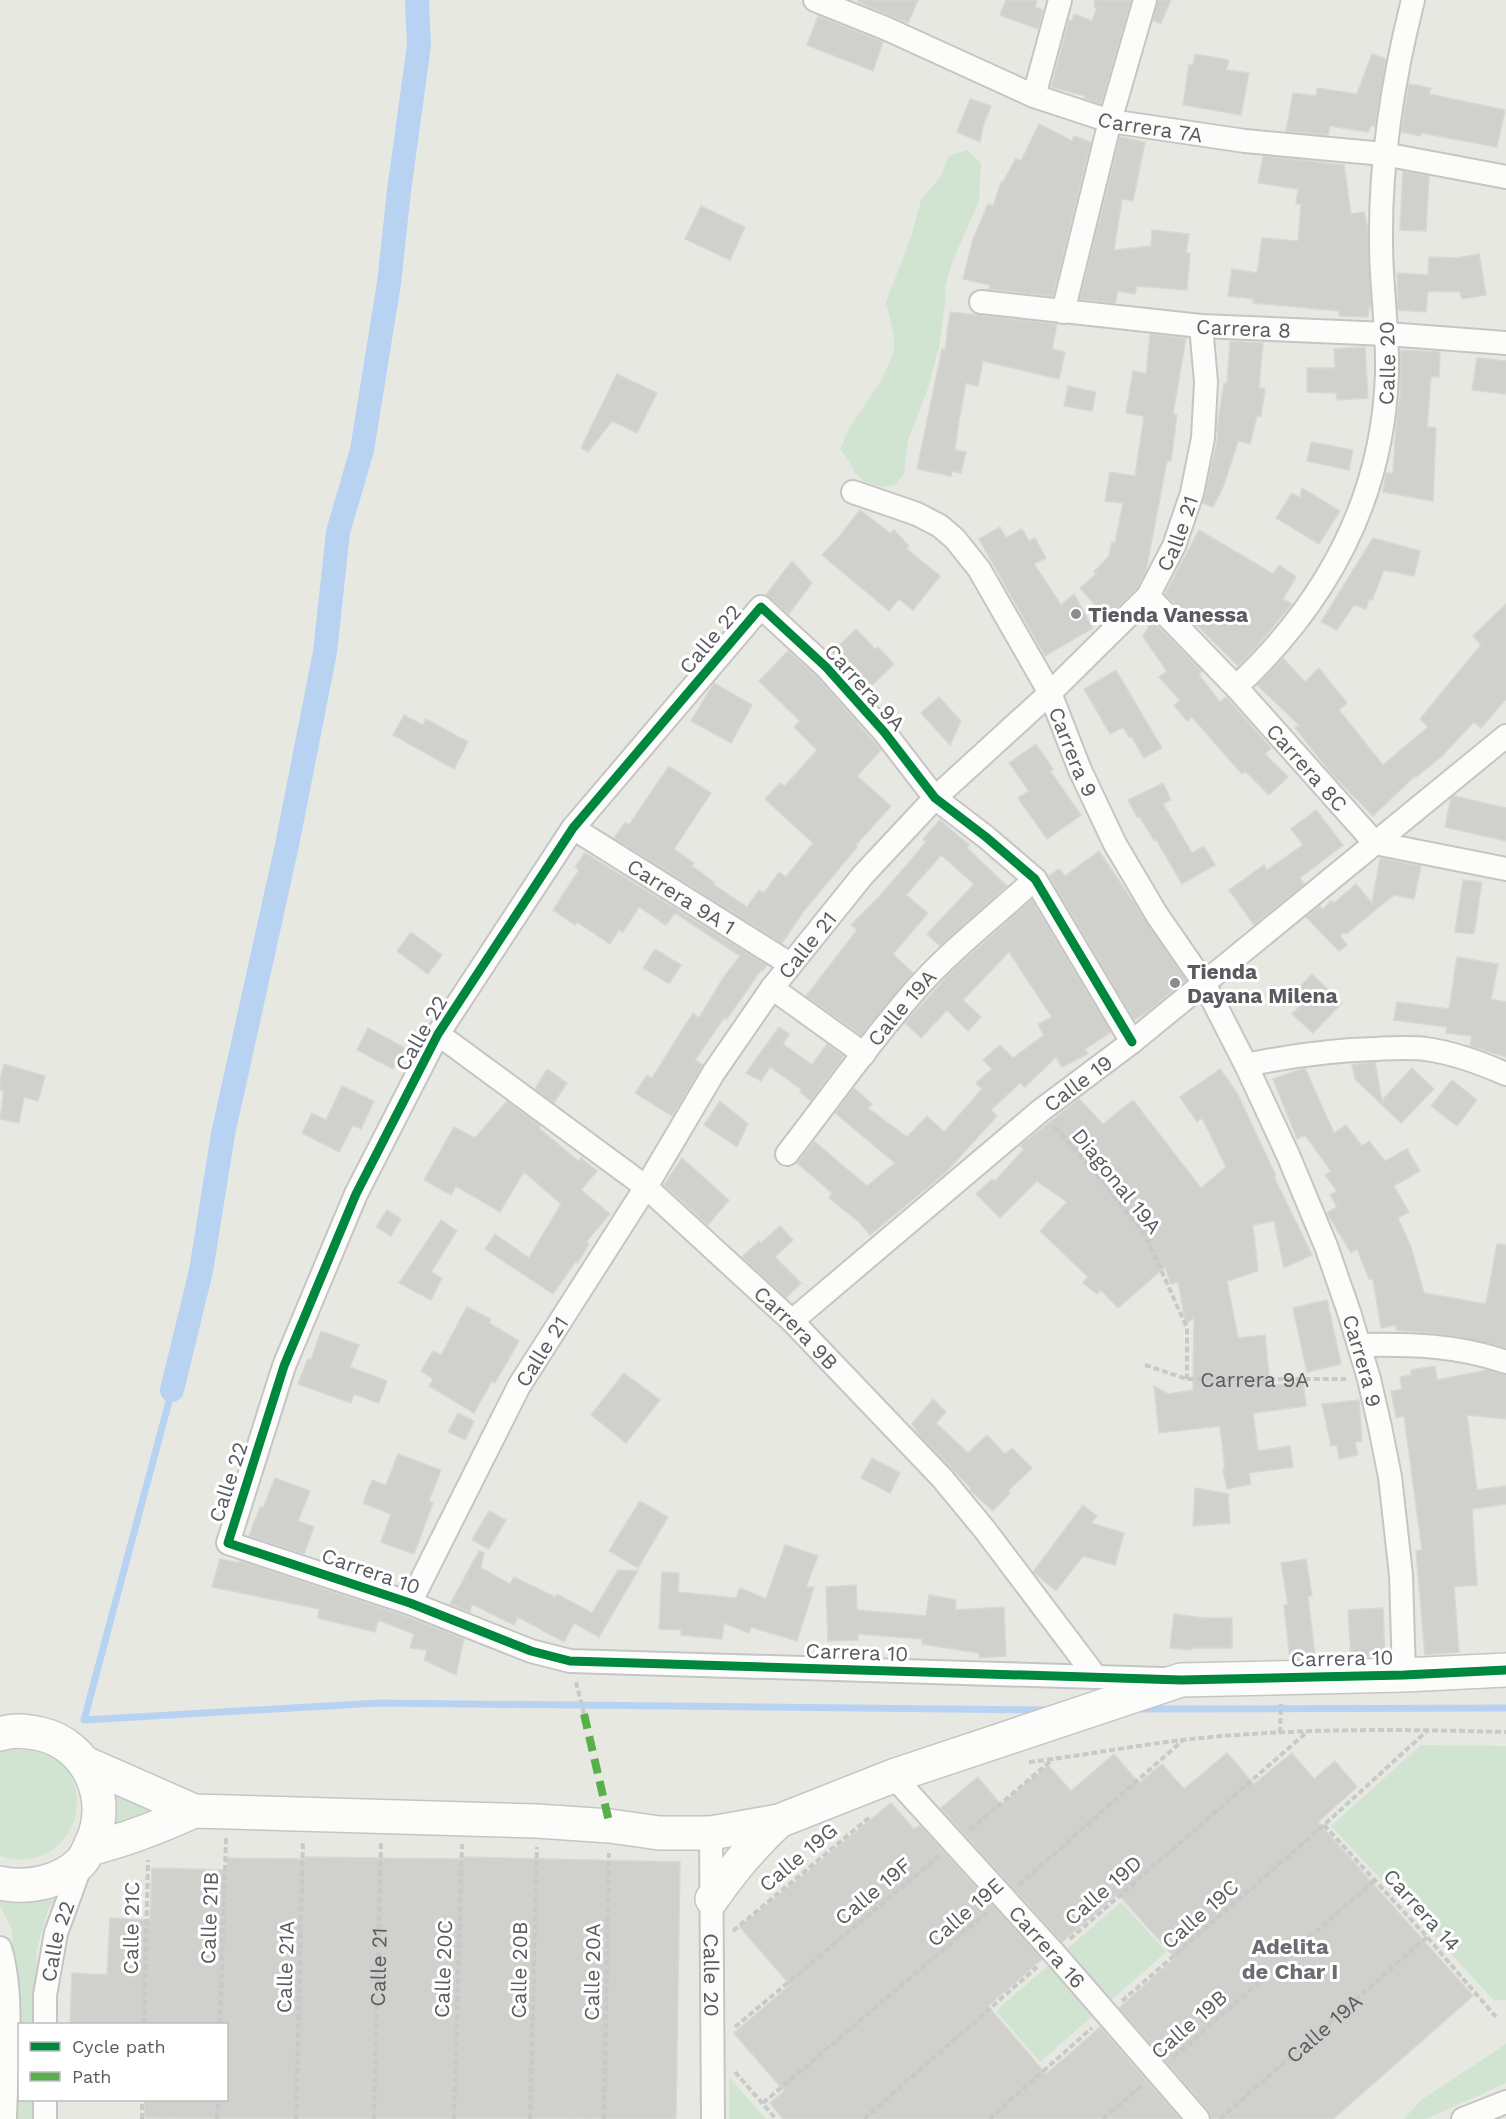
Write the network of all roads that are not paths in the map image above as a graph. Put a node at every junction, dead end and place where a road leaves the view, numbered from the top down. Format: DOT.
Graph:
graph roads {
  1 [pos="815,0"];
  2 [pos="1060,0"];
  3 [pos="1145,0"];
  4 [pos="1411,0"];
  5 [pos="1034,96"];
  6 [pos="1110,122"];
  7 [pos="1384,154"];
  8 [pos="1506,177"];
  9 [pos="981,302"];
  10 [pos="1063,312"];
  11 [pos="1201,326"];
  12 [pos="1387,334"];
  13 [pos="1506,343"];
  14 [pos="853,492"];
  15 [pos="1148,596"];
  16 [pos="761,607"];
  17 [pos="1236,687"];
  18 [pos="1050,693"];
  19 [pos="1506,736"];
  20 [pos="935,798"];
  21 [pos="573,828"];
  22 [pos="1375,843"];
  23 [pos="1506,869"];
  24 [pos="1035,879"];
  25 [pos="790,964"];
  26 [pos="1204,983"];
  27 [pos="772,988"];
  28 [pos="438,1034"];
  29 [pos="1132,1042"];
  30 [pos="864,1054"];
  31 [pos="1246,1065"];
  32 [pos="1506,1074"];
  33 [pos="787,1154"];
  34 [pos="646,1187"];
  35 [pos="792,1321"];
  36 [pos="1360,1345"];
  37 [pos="1506,1362"];
  38 [pos="228,1543"];
  39 [pos="410,1603"];
  40 [pos="1506,1670"];
  41 [pos="1404,1675"];
  42 [pos="1101,1691"];
  43 [pos="0,1734"];
  44 [pos="85,1763"];
  45 [pos="899,1782"];
  46 [pos="194,1811"];
  47 [pos="778,1821"];
  48 [pos="711,1833"];
  49 [pos="85,1855"];
  50 [pos="0,1883"];
  51 [pos="712,1899"];
  52 [pos="0,1948"];
  53 [pos="45,2023"];
  54 [pos="45,2101"];
  55 [pos="1506,2102"];
  56 [pos="5,2119"];
  57 [pos="45,2119"];
  58 [pos="713,2119"];
  59 [pos="1198,2119"];
  60 [pos="1463,2119"];
  1 -- 5 [label="street, Carrera 7A"];
  2 -- 5 [label="street"];
  3 -- 6 [label="street"];
  4 -- 7 [label="street, Calle 20"];
  5 -- 6 [label="street, Carrera 7A"];
  6 -- 7 [label="street, Carrera 7A"];
  6 -- 10 [label="street"];
  7 -- 8 [label="street, Carrera 7A"];
  7 -- 12 [label="street, Calle 20"];
  9 -- 10 [label="street, Carrera 8"];
  10 -- 11 [label="street, Carrera 8"];
  11 -- 12 [label="street, Carrera 8"];
  11 -- 15 [label="street, Calle 21"];
  12 -- 13 [label="street, Carrera 8"];
  12 -- 17 [label="street, Calle 20"];
  14 -- 18 [label="street, Carrera 9"];
  15 -- 17 [label="street, Carrera 8C"];
  15 -- 18 [label="street, Calle 21"];
  16 -- 20 [label="street, Carrera 9A"];
  16 -- 21 [label="street, Calle 22"];
  17 -- 22 [label="street, Carrera 8C"];
  18 -- 20 [label="street, Calle 21"];
  18 -- 26 [label="street, Carrera 9"];
  19 -- 22 [label="street, Calle 19"];
  20 -- 24 [label="street, Carrera 9A"];
  20 -- 25 [label="street, Calle 21"];
  21 -- 25 [label="street, Carrera 9A 1"];
  21 -- 28 [label="street, Calle 22"];
  22 -- 23 [label="street"];
  22 -- 26 [label="street, Calle 19"];
  24 -- 29 [label="street"];
  24 -- 30 [label="street, Calle 19A"];
  25 -- 27 [label="street, Calle 21"];
  26 -- 29 [label="street, Calle 19"];
  26 -- 31 [label="street, Carrera 9"];
  27 -- 30 [label="street"];
  27 -- 34 [label="street, Calle 21"];
  28 -- 34 [label="street, Carrera 9B"];
  28 -- 38 [label="street, Calle 22"];
  29 -- 35 [label="street, Calle 19"];
  30 -- 33 [label="street, Calle 19A"];
  31 -- 32 [label="street"];
  31 -- 36 [label="street, Carrera 9"];
  34 -- 35 [label="street, Carrera 9B"];
  34 -- 39 [label="street, Calle 21"];
  35 -- 42 [label="street, Carrera 9B"];
  36 -- 37 [label="street"];
  36 -- 41 [label="street, Carrera 9"];
  38 -- 39 [label="street, Carrera 10"];
  39 -- 42 [label="street, Carrera 10"];
  40 -- 41 [label="street, Carrera 10"];
  41 -- 42 [label="street, Carrera 10"];
  42 -- 45 [label="street, Carrera 10"];
  43 -- 44 [label="street"];
  44 -- 46 [label="street, Carrera 10"];
  44 -- 49 [label="street"];
  45 -- 47 [label="street, Carrera 10"];
  45 -- 59 [label="street, Carrera 16"];
  46 -- 48 [label="street, Carrera 10"];
  46 -- 49 [label="street, Carrera 10"];
  47 -- 48 [label="street, Carrera 10"];
  47 -- 51 [label="street"];
  48 -- 51 [label="street, Calle 20"];
  49 -- 50 [label="street, Carrera 10"];
  49 -- 53 [label="street, Calle 22"];
  51 -- 58 [label="street, Calle 20"];
  52 -- 56 [label="street, Calle 22"];
  54 -- 57 [label="street"];
  55 -- 60 [label="street"];
}
